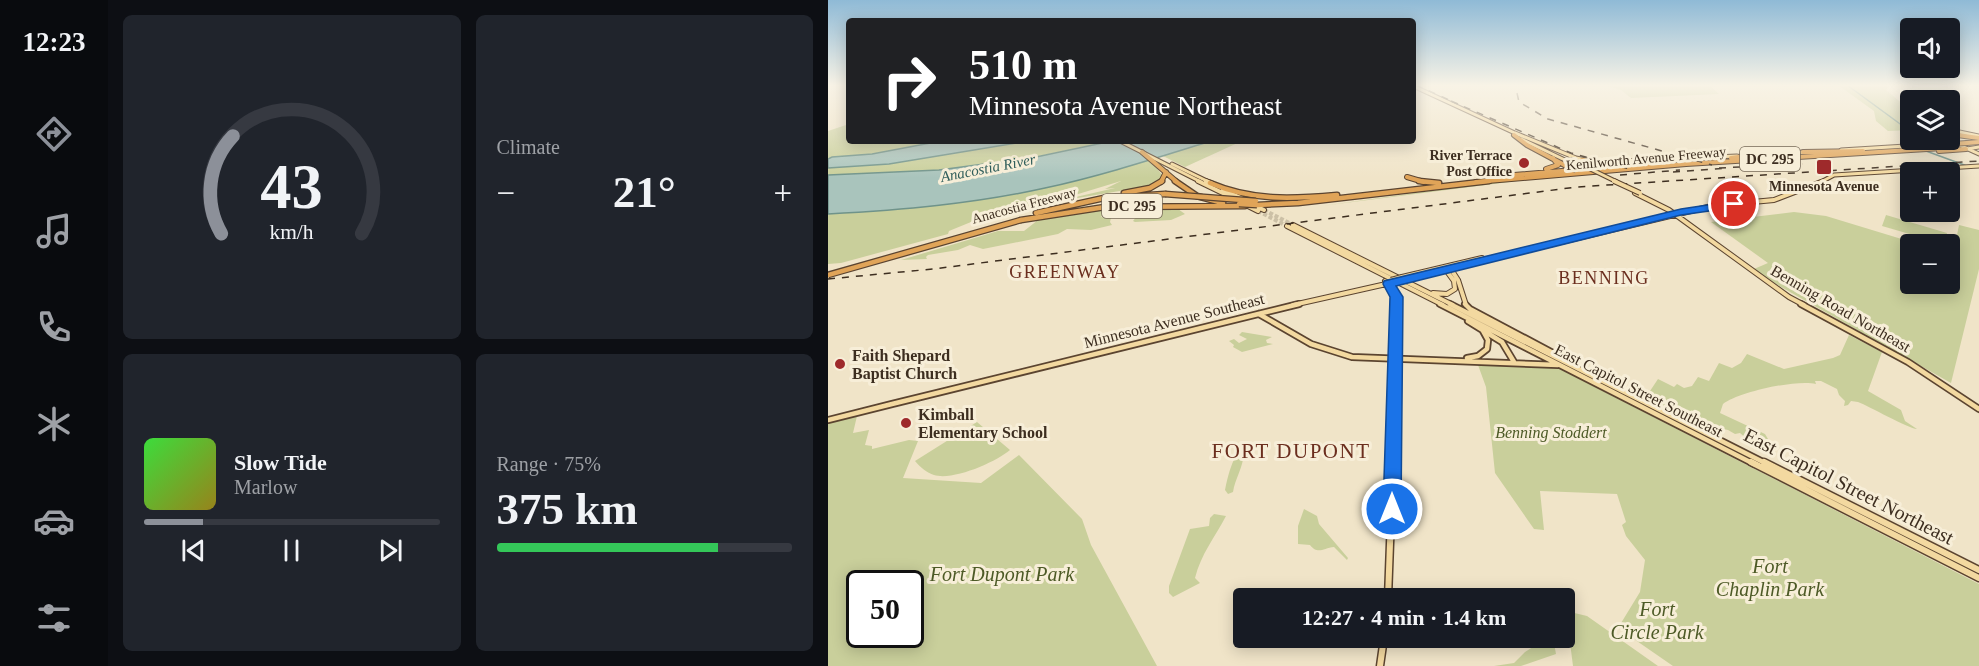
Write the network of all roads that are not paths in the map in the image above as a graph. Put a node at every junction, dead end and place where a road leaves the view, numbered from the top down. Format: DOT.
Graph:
graph roads {
  1 [pos="1475,116"];
  2 [pos="1960,132"];
  3 [pos="1514,134"];
  4 [pos="1960,137"];
  5 [pos="1979,141"];
  6 [pos="1960,142"];
  7 [pos="1960,143"];
  8 [pos="1126,144"];
  9 [pos="1133,144"];
  10 [pos="1900,147"];
  11 [pos="1900,147"];
  12 [pos="1960,148"];
  13 [pos="1969,148"];
  14 [pos="1938,150"];
  15 [pos="1865,151"];
  16 [pos="1142,152"];
  17 [pos="1803,152"];
  18 [pos="1979,153"];
  19 [pos="1759,154"];
  20 [pos="1553,158"];
  21 [pos="1717,159"];
  22 [pos="1582,160"];
  23 [pos="1608,162"];
  24 [pos="1686,164"];
  25 [pos="1979,166"];
  26 [pos="1598,168"];
  27 [pos="1610,169"];
  28 [pos="1165,171"];
  29 [pos="1193,176"];
  30 [pos="1407,177"];
  31 [pos="1494,177"];
  32 [pos="1534,177"];
  33 [pos="1453,182"];
  34 [pos="1210,183"];
  35 [pos="1375,192"];
  36 [pos="1165,194"];
  37 [pos="1352,197"];
  38 [pos="1078,203"];
  39 [pos="1259,207"];
  40 [pos="1676,213"];
  41 [pos="1020,219"];
  42 [pos="1290,225"];
  43 [pos="1447,268"];
  44 [pos="828,273"];
  45 [pos="1406,280"];
  46 [pos="1390,281"];
  47 [pos="1326,297"];
  48 [pos="1440,303"];
  49 [pos="1259,314"];
  50 [pos="1476,326"];
  51 [pos="1394,360"];
  52 [pos="1449,360"];
  53 [pos="1514,362"];
  54 [pos="1574,369"];
  55 [pos="1030,370"];
  56 [pos="1979,409"];
  57 [pos="828,420"];
  58 [pos="1979,570"];
  59 [pos="1979,578"];
  60 [pos="1389,588"];
  61 [pos="1383,648"];
  62 [pos="1380,666"];
  1 -- 3 [label="main road, Benning Road Northeast"];
  2 -- 5 [label="highway"];
  3 -- 20 [label="highway"];
  3 -- 22 [label="main road"];
  3 -- 40 [label="main road, Benning Road Northeast, bridge"];
  4 -- 5 [label="highway"];
  5 -- 7 [label="highway, Kenilworth Avenue Freeway / DC 295, bridge"];
  5 -- 13 [label="highway"];
  6 -- 13 [label="main road"];
  8 -- 16 [label="main road"];
  9 -- 29 [label="main road"];
  10 -- 15 [label="highway, Kenilworth Avenue Freeway / DC 295"];
  11 -- 17 [label="main road"];
  12 -- 13 [label="highway, Kenilworth Avenue Freeway"];
  13 -- 18 [label="main road"];
  14 -- 24 [label="highway, Kenilworth Avenue Freeway / DC 295"];
  15 -- 17 [label="highway"];
  15 -- 21 [label="highway, Kenilworth Avenue Freeway / DC 295"];
  16 -- 28 [label="highway"];
  16 -- 29 [label="main road"];
  17 -- 19 [label="main road"];
  19 -- 21 [label="highway"];
  19 -- 23 [label="main road"];
  20 -- 26 [label="highway, bridge"];
  20 -- 31 [label="highway"];
  21 -- 31 [label="highway, Kenilworth Avenue Freeway / DC 295"];
  22 -- 23 [label="main road"];
  22 -- 26 [label="highway"];
  23 -- 26 [label="highway"];
  24 -- 27 [label="highway"];
  24 -- 32 [label="highway, Kenilworth Avenue Freeway / DC 295"];
  25 -- 40 [label="main road, Minnesota Avenue Southeast"];
  26 -- 27 [label="highway"];
  26 -- 27 [label="highway"];
  26 -- 32 [label="highway"];
  28 -- 38 [label="highway"];
  28 -- 39 [label="highway, bridge"];
  29 -- 34 [label="main road"];
  29 -- 39 [label="main road"];
  30 -- 33 [label="highway"];
  31 -- 33 [label="highway, Kenilworth Avenue Freeway / DC 295"];
  32 -- 37 [label="highway, Kenilworth Avenue Freeway / DC 295"];
  33 -- 35 [label="highway, Kenilworth Avenue Freeway / DC 295"];
  34 -- 35 [label="highway"];
  34 -- 39 [label="main road"];
  35 -- 39 [label="highway, Anacostia Freeway / DC 295"];
  36 -- 38 [label="highway, Anacostia Freeway / DC 295"];
  36 -- 39 [label="highway, Anacostia Freeway / DC 295, bridge"];
  37 -- 39 [label="highway, Anacostia Freeway / DC 295"];
  38 -- 41 [label="highway, Anacostia Freeway / DC 295"];
  39 -- 41 [label="highway, Anacostia Freeway / DC 295, bridge"];
  40 -- 43 [label="main road, Minnesota Avenue Southeast"];
  40 -- 56 [label="main road, Benning Road Northeast"];
  41 -- 44 [label="highway, Anacostia Freeway / DC 295, bridge"];
  42 -- 45 [label="main road, East Capitol Street Northeast"];
  42 -- 48 [label="main road, East Capitol Street Southeast"];
  43 -- 45 [label="main road, Minnesota Avenue Southeast"];
  43 -- 45 [label="main road"];
  43 -- 54 [label="main road, East Capitol Street Northeast"];
  45 -- 46 [label="main road, Minnesota Avenue Southeast, bridge"];
  45 -- 54 [label="main road, East Capitol Street Northeast"];
  46 -- 47 [label="main road, Minnesota Avenue Southeast"];
  46 -- 51 [label="main road"];
  47 -- 49 [label="main road, Minnesota Avenue Southeast"];
  47 -- 55 [label="main road, Minnesota Avenue Southeast"];
  48 -- 50 [label="main road"];
  48 -- 54 [label="main road, East Capitol Street Southeast"];
  49 -- 51 [label="main road"];
  49 -- 55 [label="main road, Minnesota Avenue Southeast"];
  50 -- 52 [label="main road"];
  50 -- 53 [label="main road"];
  51 -- 52 [label="main road"];
  51 -- 60 [label="main road"];
  52 -- 53 [label="main road"];
  53 -- 54 [label="main road"];
  54 -- 58 [label="main road, East Capitol Street Northeast"];
  54 -- 59 [label="main road, East Capitol Street Southeast"];
  55 -- 57 [label="main road, Minnesota Avenue Southeast"];
  61 -- 62 [label="main road"];
}
